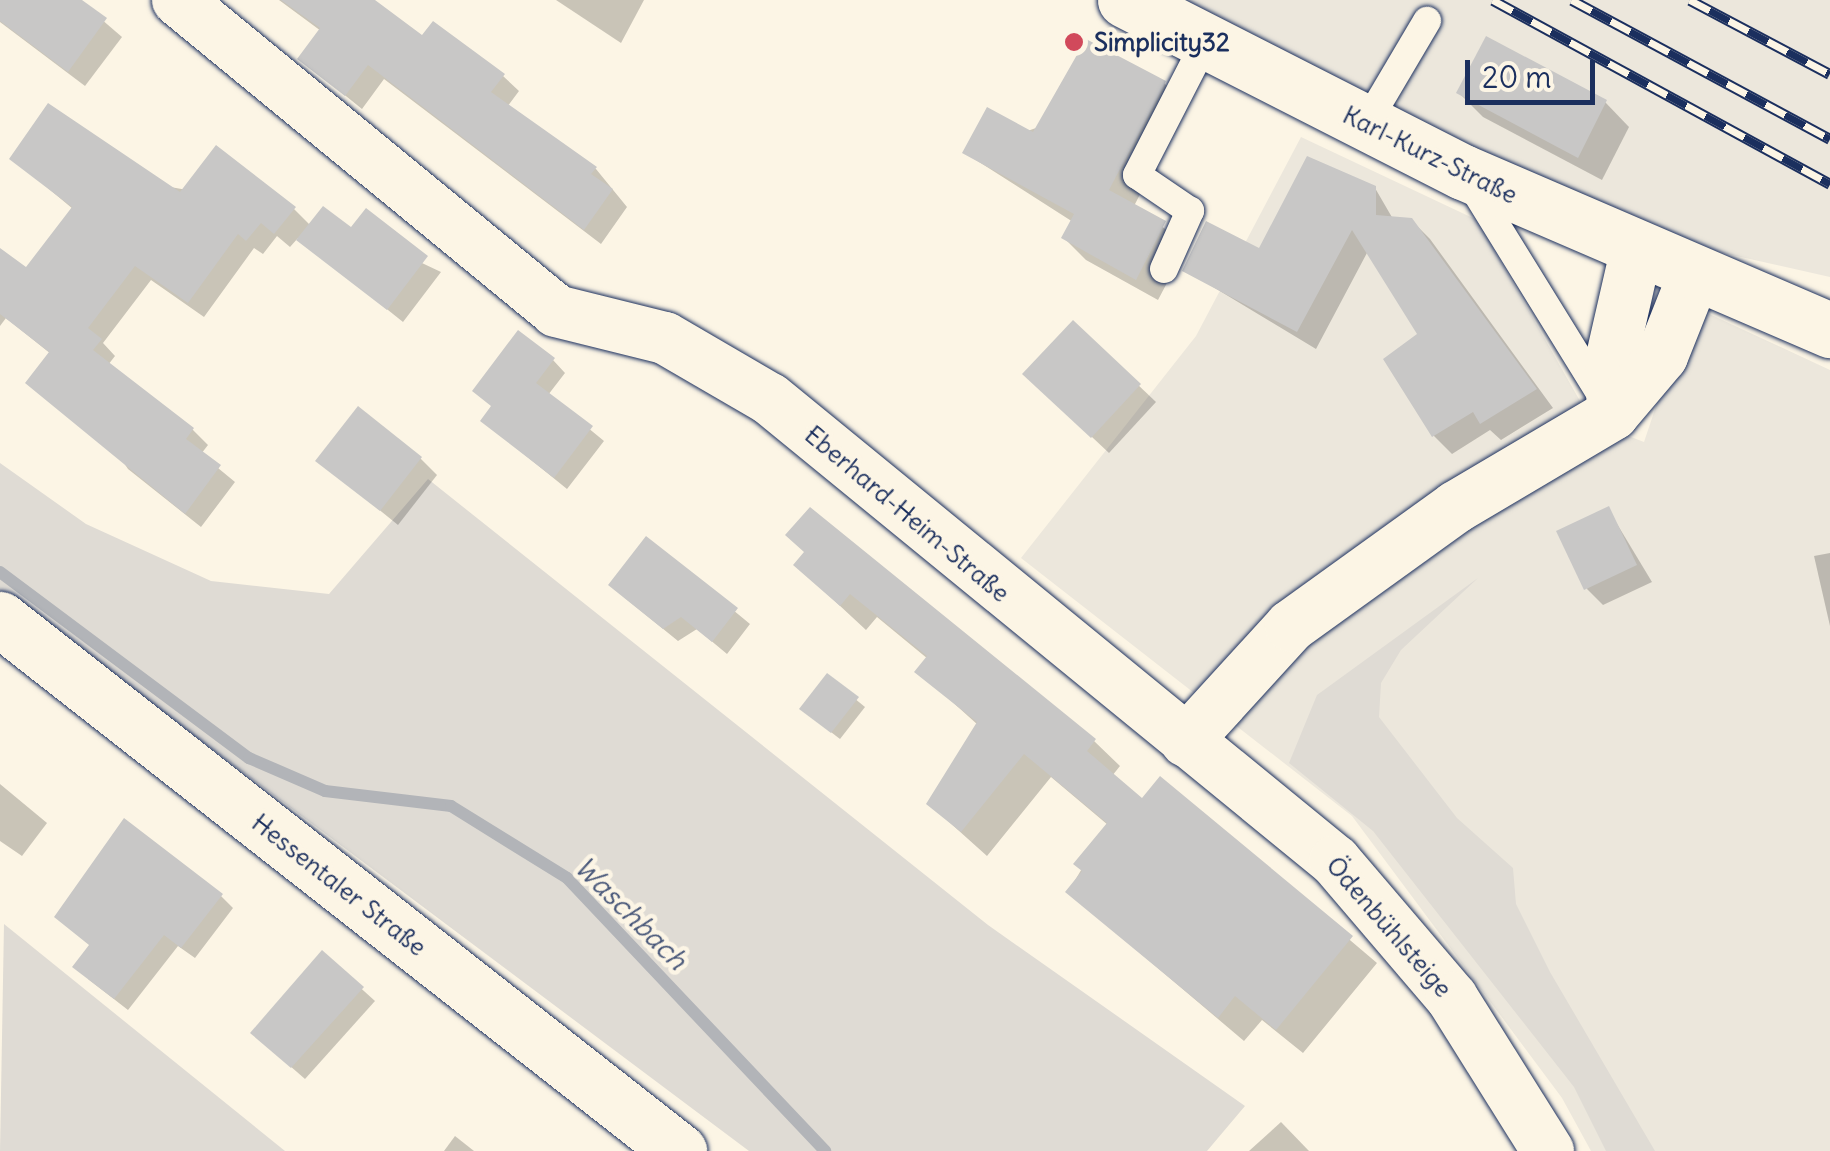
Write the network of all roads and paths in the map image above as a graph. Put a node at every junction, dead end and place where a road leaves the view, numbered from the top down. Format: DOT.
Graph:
graph roads {
  1 [pos="178,0"];
  2 [pos="1125,0"];
  3 [pos="1426,21"];
  4 [pos="1206,41"];
  5 [pos="1366,124"];
  6 [pos="1464,172"];
  7 [pos="1636,252"];
  8 [pos="1164,269"];
  9 [pos="1717,286"];
  10 [pos="1830,296"];
  11 [pos="1830,330"];
  12 [pos="1613,414"];
  13 [pos="0,619"];
  14 [pos="1186,742"];
  15 [pos="678,1151"];
  16 [pos="1548,1151"];
  1 -- 14 [label="street, Eberhard-Heim-Straße"];
  2 -- 4 [label="main road, Karl-Kurz-Straße"];
  3 -- 5 [label="lane"];
  4 -- 5 [label="main road, Karl-Kurz-Straße"];
  4 -- 8 [label="lane"];
  5 -- 6 [label="main road, Karl-Kurz-Straße"];
  6 -- 7 [label="main road, Karl-Kurz-Straße"];
  6 -- 12 [label="lane"];
  7 -- 9 [label="main road, Karl-Kurz-Straße"];
  7 -- 12 [label="street"];
  9 -- 10 [label="main road, Karl-Kurz-Straße"];
  9 -- 11 [label="main road, Karl-Kurz-Straße"];
  9 -- 12 [label="street"];
  12 -- 14 [label="street"];
  13 -- 15 [label="main road, Hessentaler Straße"];
  14 -- 16 [label="street, Ödenbühlsteige"];
}
